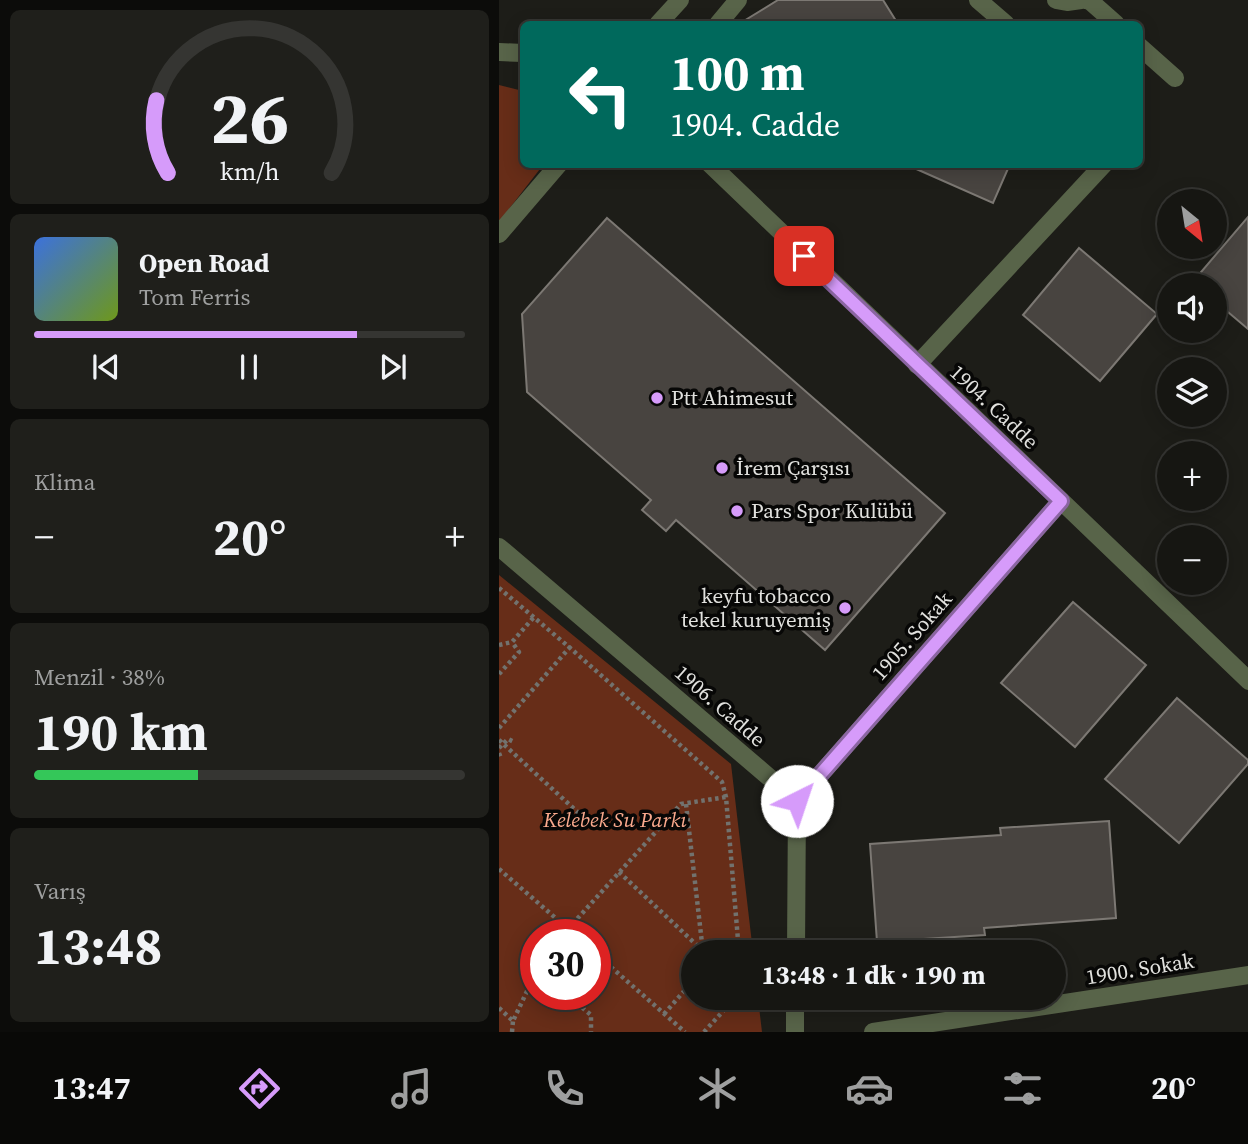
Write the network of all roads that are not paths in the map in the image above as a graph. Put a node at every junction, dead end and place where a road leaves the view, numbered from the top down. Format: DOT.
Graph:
graph roads {
  1 [pos="680,0"];
  2 [pos="738,0"];
  3 [pos="978,0"];
  4 [pos="1056,0"];
  5 [pos="1083,0"];
  6 [pos="661,21"];
  7 [pos="720,21"];
  8 [pos="1002,21"];
  9 [pos="1113,21"];
  10 [pos="1143,50"];
  11 [pos="499,52"];
  12 [pos="520,53"];
  13 [pos="1175,78"];
  14 [pos="556,168"];
  15 [pos="714,168"];
  16 [pos="1100,168"];
  17 [pos="499,233"];
  18 [pos="917,365"];
  19 [pos="1061,501"];
  20 [pos="499,547"];
  21 [pos="1248,681"];
  22 [pos="797,801"];
  23 [pos="796,940"];
  24 [pos="1248,975"];
  25 [pos="795,1010"];
  26 [pos="795,1032"];
  27 [pos="873,1032"];
  1 -- 6 [label="street"];
  2 -- 7 [label="street"];
  3 -- 8 [label="street"];
  4 -- 5 [label="street"];
  5 -- 9 [label="street"];
  10 -- 13 [label="street"];
  11 -- 12 [label="street"];
  14 -- 17 [label="street"];
  15 -- 18 [label="street, 1904. Cadde"];
  16 -- 18 [label="street"];
  18 -- 19 [label="street, 1904. Cadde"];
  19 -- 21 [label="street, 1904. Cadde"];
  19 -- 22 [label="street, 1905. Sokak"];
  20 -- 22 [label="street, 1906. Cadde"];
  22 -- 23 [label="street"];
  24 -- 27 [label="street, 1900. Sokak"];
  25 -- 26 [label="street"];
}
